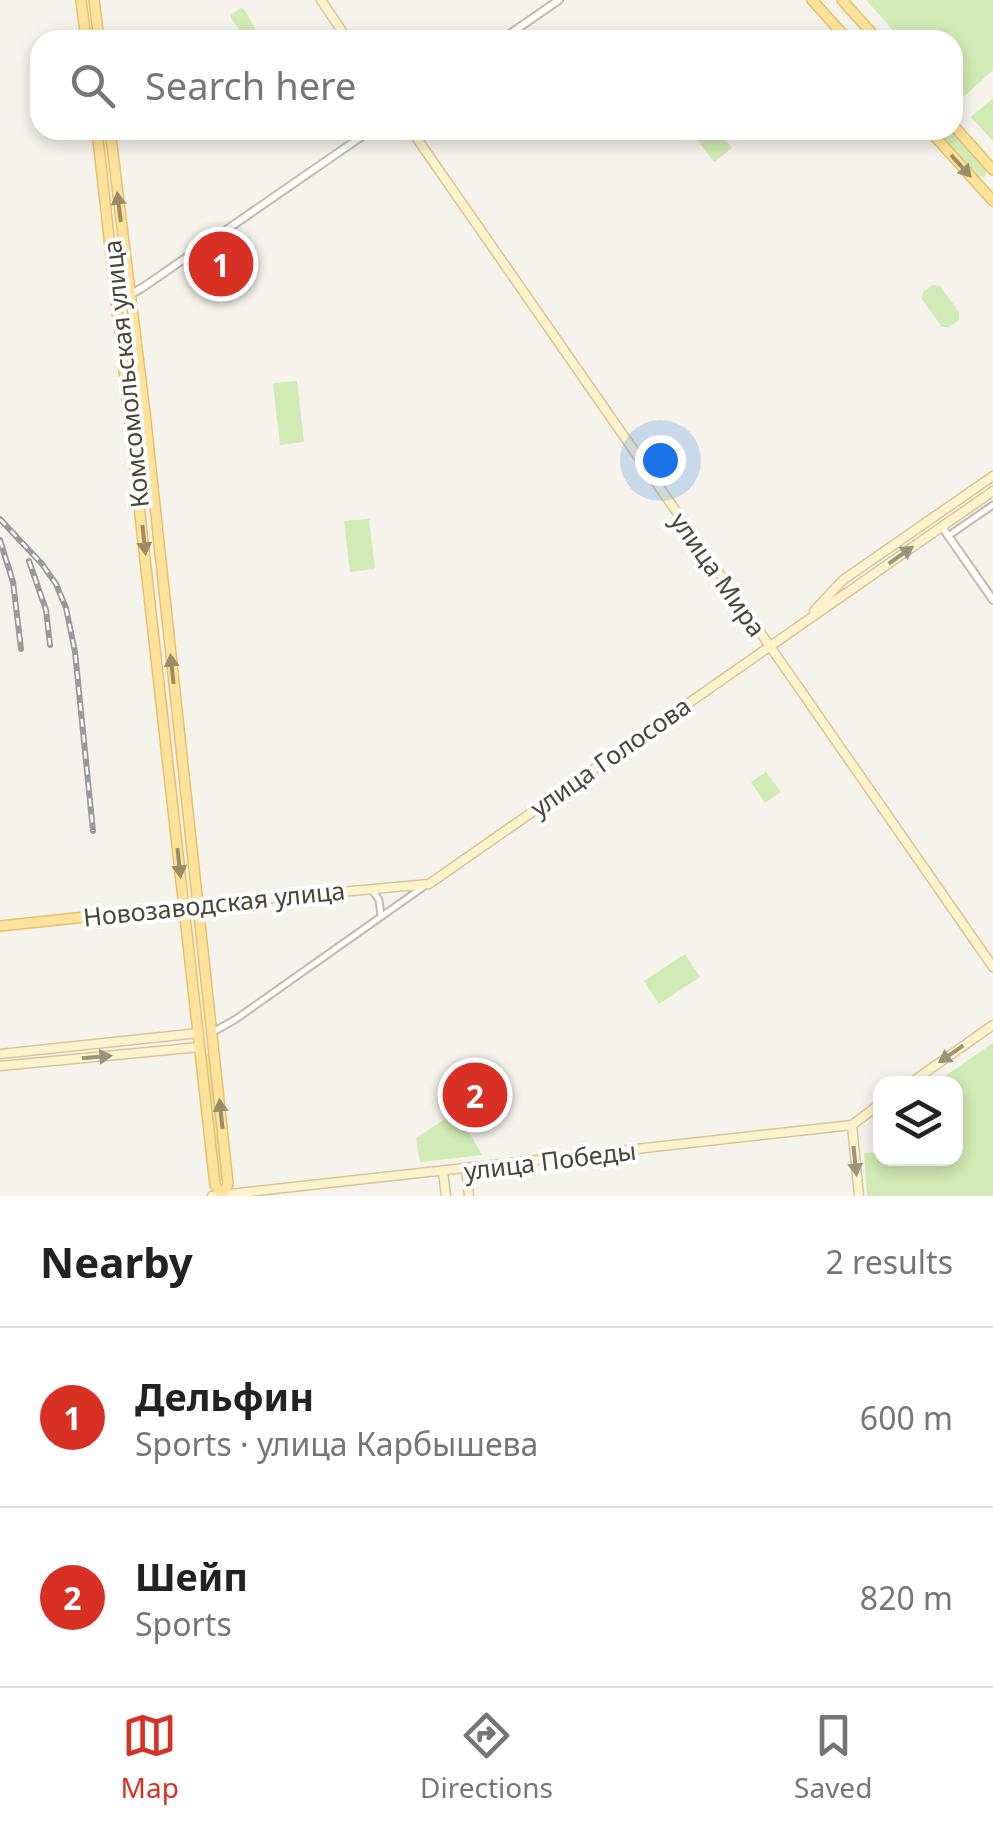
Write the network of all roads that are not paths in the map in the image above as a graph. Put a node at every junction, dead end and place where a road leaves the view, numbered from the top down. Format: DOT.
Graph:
graph roads {
  1 [pos="82,0"];
  2 [pos="94,0"];
  3 [pos="321,0"];
  4 [pos="559,0"];
  5 [pos="812,0"];
  6 [pos="842,0"];
  7 [pos="855,15"];
  8 [pos="839,29"];
  9 [pos="85,30"];
  10 [pos="98,30"];
  11 [pos="341,30"];
  12 [pos="516,30"];
  13 [pos="869,30"];
  14 [pos="963,136"];
  15 [pos="98,140"];
  16 [pos="111,140"];
  17 [pos="356,140"];
  18 [pos="418,140"];
  19 [pos="938,140"];
  20 [pos="99,148"];
  21 [pos="112,148"];
  22 [pos="993,170"];
  23 [pos="993,178"];
  24 [pos="981,188"];
  25 [pos="993,202"];
  26 [pos="123,295"];
  27 [pos="993,476"];
  28 [pos="984,482"];
  29 [pos="992,492"];
  30 [pos="993,505"];
  31 [pos="942,527"];
  32 [pos="948,536"];
  33 [pos="844,580"];
  34 [pos="850,590"];
  35 [pos="993,600"];
  36 [pos="167,617"];
  37 [pos="152,618"];
  38 [pos="792,630"];
  39 [pos="768,646"];
  40 [pos="178,727"];
  41 [pos="164,728"];
  42 [pos="429,884"];
  43 [pos="370,887"];
  44 [pos="197,906"];
  45 [pos="184,907"];
  46 [pos="382,916"];
  47 [pos="0,926"];
  48 [pos="993,967"];
  49 [pos="206,985"];
  50 [pos="193,986"];
  51 [pos="993,1025"];
  52 [pos="212,1032"];
  53 [pos="198,1033"];
  54 [pos="200,1047"];
  55 [pos="0,1054"];
  56 [pos="0,1066"];
  57 [pos="921,1076"];
  58 [pos="873,1109"];
  59 [pos="852,1125"];
  60 [pos="466,1169"];
  61 [pos="443,1172"];
  62 [pos="222,1195"];
  63 [pos="212,1196"];
  64 [pos="446,1196"];
  65 [pos="469,1196"];
  66 [pos="859,1196"];
  1 -- 9 [label="main road"];
  2 -- 10 [label="main road"];
  3 -- 11 [label="main road"];
  4 -- 12 [label="street"];
  5 -- 8 [label="main road"];
  6 -- 7 [label="main road"];
  7 -- 8 [label="main road"];
  7 -- 13 [label="main road"];
  14 -- 22 [label="main road"];
  15 -- 20 [label="main road, Комсомольская улица"];
  16 -- 21 [label="main road, Комсомольская улица"];
  17 -- 26 [label="street"];
  18 -- 39 [label="main road, улица Мира"];
  19 -- 24 [label="main road, one-way"];
  20 -- 21 [label="main road"];
  20 -- 26 [label="main road, Комсомольская улица"];
  26 -- 21 [label="main road, Комсомольская улица, one-way"];
  23 -- 24 [label="main road"];
  24 -- 25 [label="main road"];
  26 -- 36 [label="main road, Комсомольская улица"];
  26 -- 37 [label="main road, Комсомольская улица, one-way"];
  27 -- 28 [label="main road, улица Голосова"];
  28 -- 29 [label="main road"];
  28 -- 33 [label="main road, улица Голосова"];
  29 -- 31 [label="main road, улица Голосова"];
  30 -- 32 [label="street"];
  31 -- 32 [label="street"];
  34 -- 31 [label="main road, улица Голосова, one-way"];
  32 -- 35 [label="street"];
  33 -- 34 [label="main road"];
  33 -- 38 [label="main road, улица Голосова"];
  34 -- 38 [label="main road, улица Голосова"];
  36 -- 37 [label="main road"];
  40 -- 36 [label="main road, Комсомольская улица, one-way"];
  37 -- 41 [label="main road, Комсомольская улица"];
  38 -- 39 [label="main road, улица Голосова"];
  39 -- 42 [label="main road, улица Голосова"];
  39 -- 48 [label="main road, улица Мира"];
  40 -- 41 [label="main road"];
  40 -- 44 [label="main road, Комсомольская улица"];
  41 -- 45 [label="main road, Комсомольская улица, one-way"];
  42 -- 43 [label="main road, Новозаводская улица"];
  42 -- 46 [label="street"];
  43 -- 44 [label="main road, Новозаводская улица"];
  43 -- 46 [label="street"];
  44 -- 45 [label="main road, Новозаводская улица"];
  44 -- 49 [label="main road, Комсомольская улица"];
  45 -- 47 [label="main road, Новозаводская улица"];
  45 -- 50 [label="main road, Комсомольская улица"];
  46 -- 52 [label="street"];
  49 -- 50 [label="main road"];
  49 -- 52 [label="main road, Комсомольская улица"];
  50 -- 53 [label="main road, Комсомольская улица"];
  51 -- 57 [label="main road, one-way"];
  62 -- 52 [label="main road, Комсомольская улица, one-way"];
  53 -- 54 [label="main road, Комсомольская улица"];
  53 -- 55 [label="main road"];
  56 -- 54 [label="main road, one-way"];
  54 -- 62 [label="main road, Комсомольская улица"];
  58 -- 59 [label="main road"];
  59 -- 60 [label="main road, улица Победы"];
  59 -- 66 [label="main road, one-way"];
  60 -- 61 [label="main road, улица Победы"];
  60 -- 65 [label="main road"];
  61 -- 62 [label="main road, улица Победы"];
  61 -- 64 [label="main road"];
  62 -- 63 [label="main road, улица Победы"];
}
